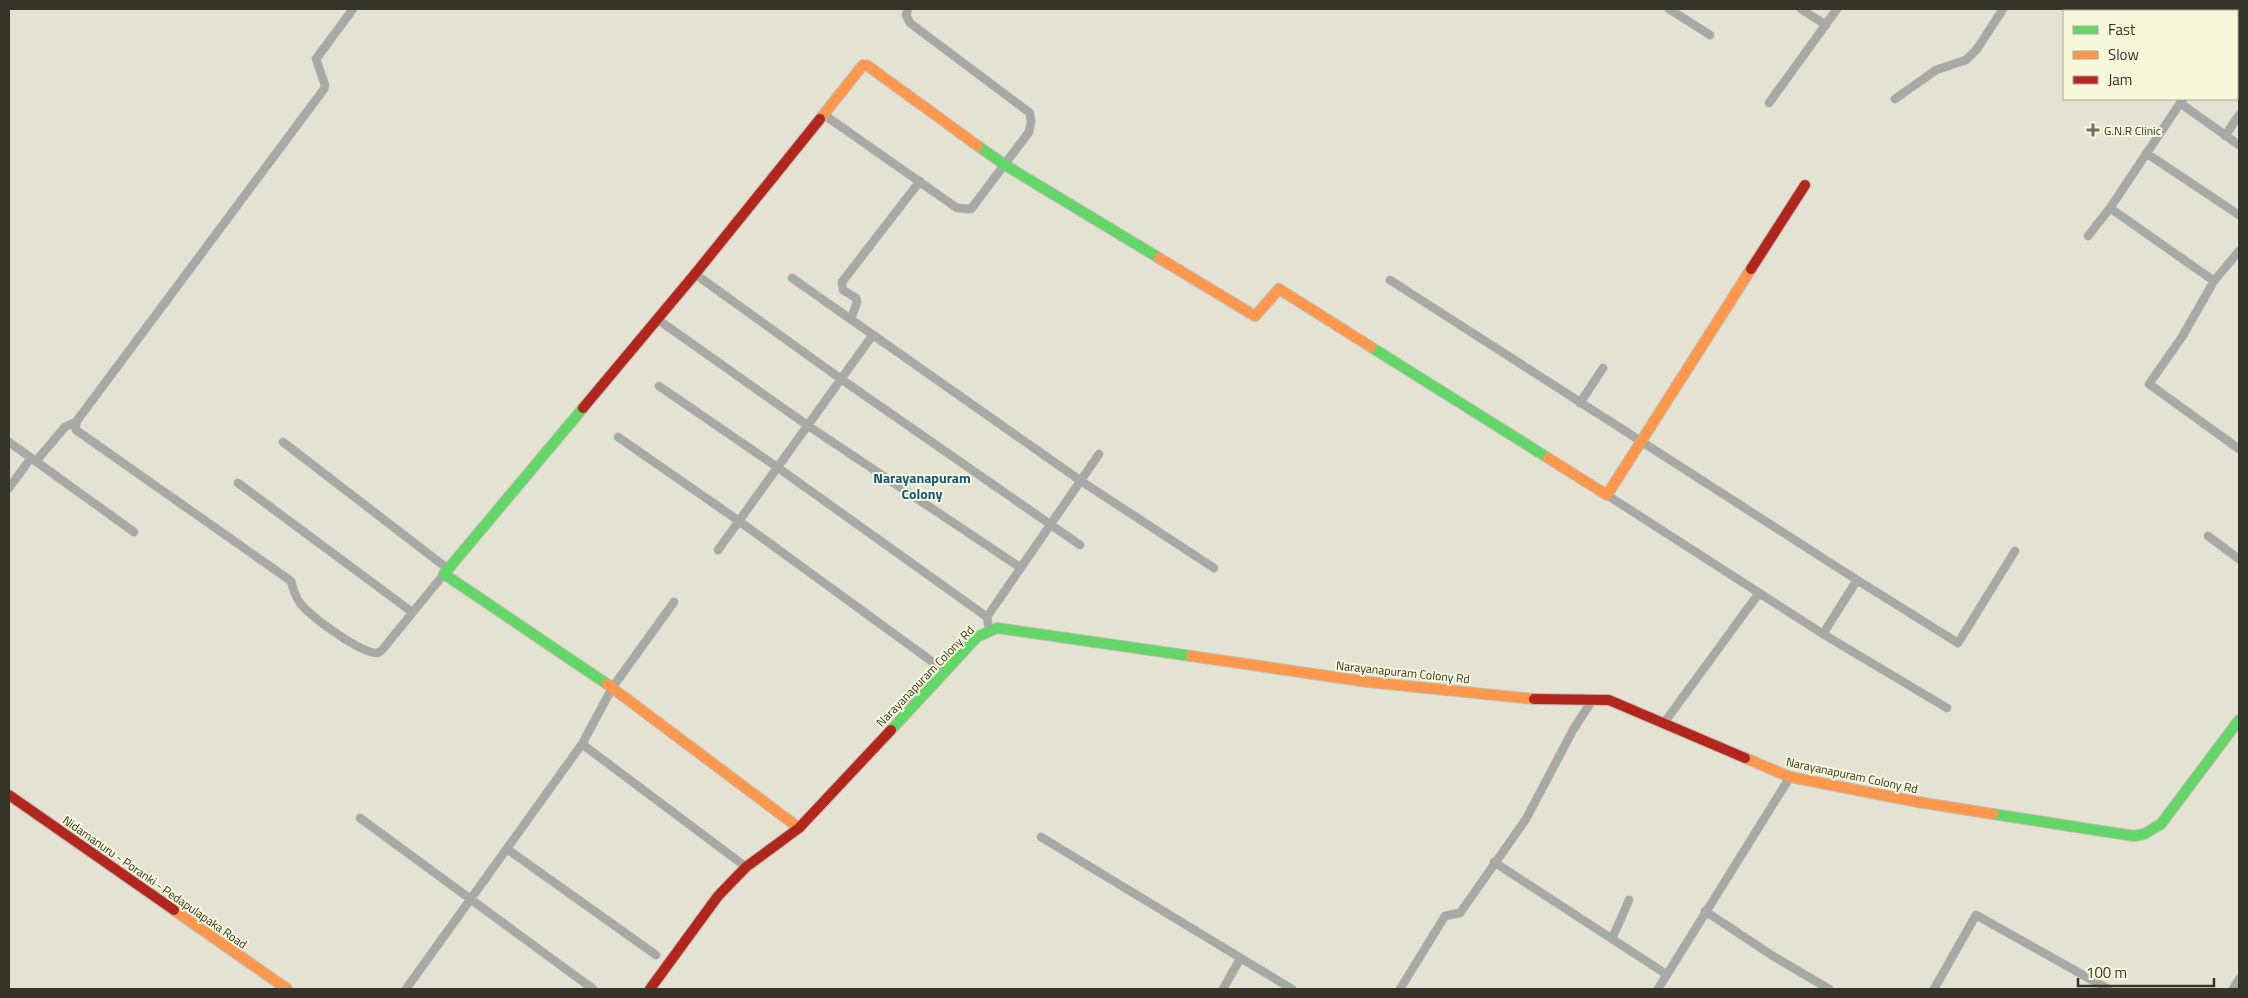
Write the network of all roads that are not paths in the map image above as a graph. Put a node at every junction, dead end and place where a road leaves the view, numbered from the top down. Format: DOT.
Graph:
graph roads {
  1 [pos="353,9"];
  2 [pos="908,9"];
  3 [pos="1669,9"];
  4 [pos="1801,9"];
  5 [pos="1837,9"];
  6 [pos="2004,9"];
  7 [pos="1826,24"];
  8 [pos="1710,35"];
  9 [pos="1895,99"];
  10 [pos="2182,101"];
  11 [pos="1769,103"];
  12 [pos="823,114"];
  13 [pos="2239,115"];
  14 [pos="2225,136"];
  15 [pos="2239,145"];
  16 [pos="2146,153"];
  17 [pos="1005,165"];
  18 [pos="920,182"];
  19 [pos="1805,186"];
  20 [pos="2110,208"];
  21 [pos="2239,215"];
  22 [pos="2088,236"];
  23 [pos="2239,251"];
  24 [pos="695,274"];
  25 [pos="792,278"];
  26 [pos="1390,280"];
  27 [pos="2214,281"];
  28 [pos="657,319"];
  29 [pos="851,319"];
  30 [pos="872,336"];
  31 [pos="1603,368"];
  32 [pos="841,380"];
  33 [pos="660,386"];
  34 [pos="1580,403"];
  35 [pos="76,422"];
  36 [pos="807,425"];
  37 [pos="618,437"];
  38 [pos="9,442"];
  39 [pos="283,442"];
  40 [pos="1639,442"];
  41 [pos="2239,449"];
  42 [pos="1099,454"];
  43 [pos="34,459"];
  44 [pos="777,467"];
  45 [pos="1081,481"];
  46 [pos="238,483"];
  47 [pos="9,488"];
  48 [pos="1607,495"];
  49 [pos="739,521"];
  50 [pos="1052,525"];
  51 [pos="134,532"];
  52 [pos="2208,536"];
  53 [pos="1080,545"];
  54 [pos="718,550"];
  55 [pos="2015,551"];
  56 [pos="2239,559"];
  57 [pos="1021,568"];
  58 [pos="1214,568"];
  59 [pos="446,571"];
  60 [pos="1857,580"];
  61 [pos="1759,594"];
  62 [pos="674,602"];
  63 [pos="412,612"];
  64 [pos="987,617"];
  65 [pos="989,630"];
  66 [pos="1823,634"];
  67 [pos="945,671"];
  68 [pos="612,688"];
  69 [pos="1593,699"];
  70 [pos="1946,708"];
  71 [pos="2239,720"];
  72 [pos="1664,723"];
  73 [pos="582,744"];
  74 [pos="1790,777"];
  75 [pos="9,795"];
  76 [pos="360,818"];
  77 [pos="799,828"];
  78 [pos="1041,837"];
  79 [pos="507,849"];
  80 [pos="1494,862"];
  81 [pos="746,867"];
  82 [pos="470,900"];
  83 [pos="1629,900"];
  84 [pos="1705,911"];
  85 [pos="1612,939"];
  86 [pos="656,955"];
  87 [pos="1240,959"];
  88 [pos="1666,974"];
  89 [pos="2239,979"];
  90 [pos="287,989"];
  91 [pos="406,989"];
  92 [pos="593,989"];
  93 [pos="650,989"];
  94 [pos="1222,989"];
  95 [pos="1292,989"];
  96 [pos="1400,989"];
  97 [pos="1658,989"];
  98 [pos="1829,989"];
  99 [pos="1934,989"];
  100 [pos="2108,989"];
  101 [pos="2233,989"];
  1 -- 35 [label="street"];
  2 -- 17 [label="street"];
  3 -- 8 [label="street"];
  4 -- 7 [label="street"];
  5 -- 7 [label="street"];
  6 -- 9 [label="street"];
  7 -- 11 [label="street"];
  10 -- 14 [label="street"];
  10 -- 16 [label="street"];
  12 -- 17 [label="street"];
  12 -- 18 [label="street"];
  12 -- 24 [label="street"];
  13 -- 14 [label="street"];
  14 -- 15 [label="street"];
  16 -- 20 [label="street"];
  16 -- 21 [label="street"];
  17 -- 18 [label="street"];
  17 -- 48 [label="street"];
  18 -- 29 [label="street"];
  19 -- 40 [label="street"];
  20 -- 22 [label="street"];
  20 -- 27 [label="street"];
  23 -- 27 [label="street"];
  24 -- 28 [label="street"];
  24 -- 32 [label="street"];
  25 -- 29 [label="street"];
  26 -- 34 [label="street"];
  27 -- 41 [label="street"];
  28 -- 36 [label="street"];
  28 -- 59 [label="street"];
  29 -- 30 [label="street"];
  30 -- 32 [label="street"];
  30 -- 45 [label="street"];
  31 -- 34 [label="street"];
  32 -- 36 [label="street"];
  32 -- 50 [label="street"];
  33 -- 44 [label="street"];
  34 -- 40 [label="street"];
  35 -- 43 [label="street"];
  35 -- 63 [label="street"];
  36 -- 44 [label="street"];
  36 -- 57 [label="street"];
  37 -- 49 [label="street"];
  38 -- 43 [label="street"];
  39 -- 59 [label="street"];
  40 -- 48 [label="street"];
  40 -- 60 [label="street"];
  42 -- 45 [label="street"];
  43 -- 47 [label="street"];
  43 -- 51 [label="street"];
  44 -- 49 [label="street"];
  44 -- 64 [label="street"];
  45 -- 50 [label="street"];
  45 -- 58 [label="street"];
  46 -- 63 [label="street"];
  48 -- 61 [label="street"];
  49 -- 54 [label="street"];
  49 -- 67 [label="street"];
  50 -- 53 [label="street"];
  50 -- 57 [label="street"];
  52 -- 56 [label="street"];
  55 -- 60 [label="street"];
  57 -- 64 [label="street"];
  59 -- 63 [label="street"];
  59 -- 68 [label="street"];
  60 -- 66 [label="street"];
  61 -- 66 [label="street"];
  61 -- 72 [label="street"];
  62 -- 68 [label="street"];
  64 -- 65 [label="street"];
  65 -- 67 [label="street, Narayanapuram Colony Rd"];
  65 -- 69 [label="street, Narayanapuram Colony Rd"];
  66 -- 70 [label="street"];
  67 -- 77 [label="street, Narayanapuram Colony Rd"];
  68 -- 73 [label="street"];
  68 -- 77 [label="street"];
  69 -- 72 [label="street, Narayanapuram Colony Rd"];
  69 -- 80 [label="street"];
  71 -- 74 [label="street, Narayanapuram Colony Rd"];
  72 -- 74 [label="street, Narayanapuram Colony Rd"];
  73 -- 79 [label="street"];
  73 -- 81 [label="street"];
  74 -- 84 [label="street"];
  75 -- 90 [label="street, Nidamanuru - Poranki - Pedapulapaka Road"];
  76 -- 82 [label="street"];
  77 -- 81 [label="street, Narayanapuram Colony Rd"];
  78 -- 87 [label="street"];
  79 -- 82 [label="street"];
  79 -- 86 [label="street"];
  80 -- 85 [label="street"];
  80 -- 96 [label="street"];
  81 -- 93 [label="street, Narayanapuram Colony Rd"];
  82 -- 91 [label="street"];
  82 -- 92 [label="street"];
  83 -- 85 [label="street"];
  84 -- 88 [label="street"];
  84 -- 98 [label="street"];
  85 -- 88 [label="street"];
  87 -- 94 [label="street"];
  87 -- 95 [label="street"];
  88 -- 97 [label="street"];
  89 -- 101 [label="street"];
  99 -- 100 [label="street"];
}
